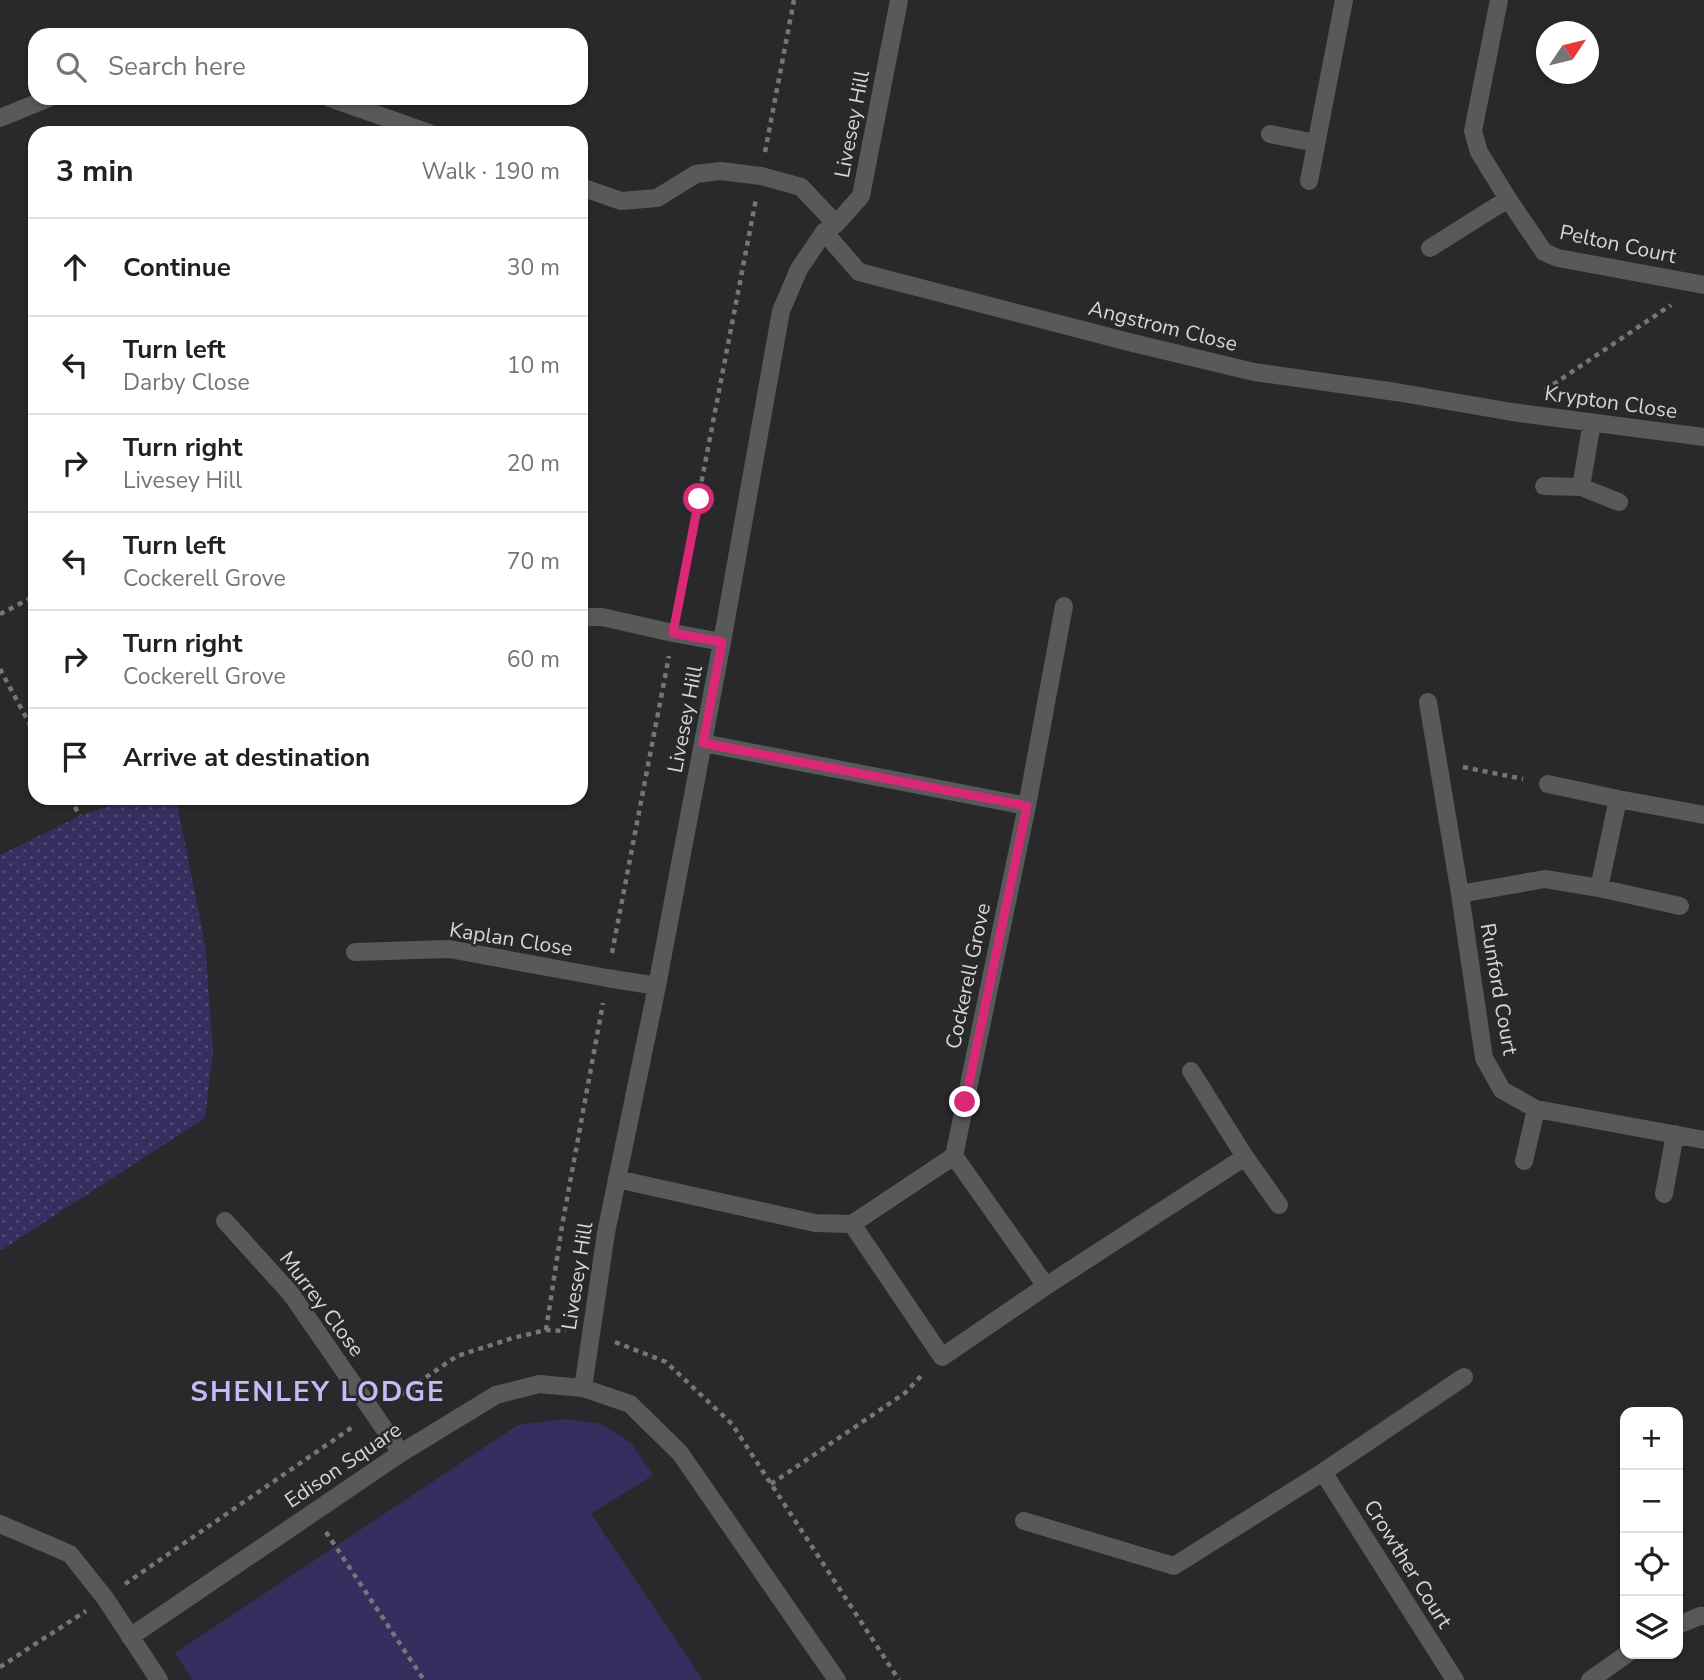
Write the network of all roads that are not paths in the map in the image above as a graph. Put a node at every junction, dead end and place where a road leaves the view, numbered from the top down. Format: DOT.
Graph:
graph roads {
  1 [pos="898,0"];
  2 [pos="1344,0"];
  3 [pos="1499,0"];
  4 [pos="32,105"];
  5 [pos="350,105"];
  6 [pos="0,118"];
  7 [pos="409,126"];
  8 [pos="1270,134"];
  9 [pos="1316,143"];
  10 [pos="1308,181"];
  11 [pos="588,189"];
  12 [pos="1508,199"];
  13 [pos="830,228"];
  14 [pos="1430,248"];
  15 [pos="1703,285"];
  16 [pos="1512,412"];
  17 [pos="1592,422"];
  18 [pos="1704,437"];
  19 [pos="1544,486"];
  20 [pos="1581,488"];
  21 [pos="1619,502"];
  22 [pos="1064,606"];
  23 [pos="588,617"];
  24 [pos="722,642"];
  25 [pos="1428,702"];
  26 [pos="703,743"];
  27 [pos="1548,784"];
  28 [pos="1618,799"];
  29 [pos="1027,806"];
  30 [pos="1704,815"];
  31 [pos="1599,888"];
  32 [pos="1460,894"];
  33 [pos="1680,906"];
  34 [pos="355,952"];
  35 [pos="657,986"];
  36 [pos="1191,1071"];
  37 [pos="1536,1109"];
  38 [pos="1675,1134"];
  39 [pos="1704,1139"];
  40 [pos="954,1156"];
  41 [pos="1245,1157"];
  42 [pos="1524,1161"];
  43 [pos="617,1179"];
  44 [pos="1664,1194"];
  45 [pos="1279,1205"];
  46 [pos="225,1221"];
  47 [pos="852,1223"];
  48 [pos="1046,1286"];
  49 [pos="1464,1377"];
  50 [pos="583,1388"];
  51 [pos="401,1453"];
  52 [pos="1323,1472"];
  53 [pos="1024,1521"];
  54 [pos="0,1524"];
  55 [pos="1704,1616"];
  56 [pos="1683,1623"];
  57 [pos="130,1637"];
  58 [pos="1621,1659"];
  59 [pos="159,1680"];
  60 [pos="837,1680"];
  61 [pos="1455,1680"];
  62 [pos="1590,1680"];
  1 -- 13 [label="street, Livesey Hill"];
  2 -- 9 [label="street"];
  3 -- 12 [label="street, Pelton Court"];
  4 -- 6 [label="street"];
  5 -- 7 [label="street"];
  8 -- 9 [label="street"];
  9 -- 10 [label="street"];
  11 -- 13 [label="street, Angstrom Close"];
  12 -- 14 [label="street"];
  12 -- 15 [label="street, Pelton Court"];
  13 -- 16 [label="street, Angstrom Close"];
  13 -- 24 [label="street, Livesey Hill"];
  16 -- 17 [label="street, Krypton Close"];
  17 -- 18 [label="street, Krypton Close"];
  17 -- 20 [label="street"];
  19 -- 20 [label="street"];
  20 -- 21 [label="street"];
  22 -- 29 [label="street, Cockerell Grove"];
  23 -- 24 [label="street"];
  24 -- 26 [label="street, Livesey Hill"];
  25 -- 32 [label="street, Runford Court"];
  26 -- 29 [label="street"];
  26 -- 35 [label="street, Livesey Hill"];
  27 -- 28 [label="street"];
  28 -- 30 [label="street"];
  28 -- 31 [label="street"];
  29 -- 40 [label="street, Cockerell Grove"];
  31 -- 32 [label="street"];
  31 -- 33 [label="street"];
  32 -- 37 [label="street, Runford Court"];
  34 -- 35 [label="street, Kaplan Close"];
  35 -- 43 [label="street, Livesey Hill"];
  36 -- 41 [label="street"];
  37 -- 38 [label="street, Runford Court"];
  37 -- 42 [label="street"];
  38 -- 39 [label="street, Runford Court"];
  38 -- 44 [label="street"];
  40 -- 47 [label="street"];
  40 -- 48 [label="street"];
  41 -- 45 [label="street"];
  41 -- 48 [label="street"];
  43 -- 47 [label="street"];
  43 -- 50 [label="street, Livesey Hill"];
  46 -- 51 [label="street, Murrey Close"];
  47 -- 48 [label="street"];
  49 -- 52 [label="street"];
  50 -- 51 [label="street, Edison Square"];
  50 -- 60 [label="street, Edison Square"];
  51 -- 57 [label="street, Edison Square"];
  52 -- 53 [label="street"];
  52 -- 61 [label="street, Crowther Court"];
  54 -- 57 [label="street"];
  55 -- 56 [label="street"];
  57 -- 59 [label="street"];
  58 -- 62 [label="street"];
}
